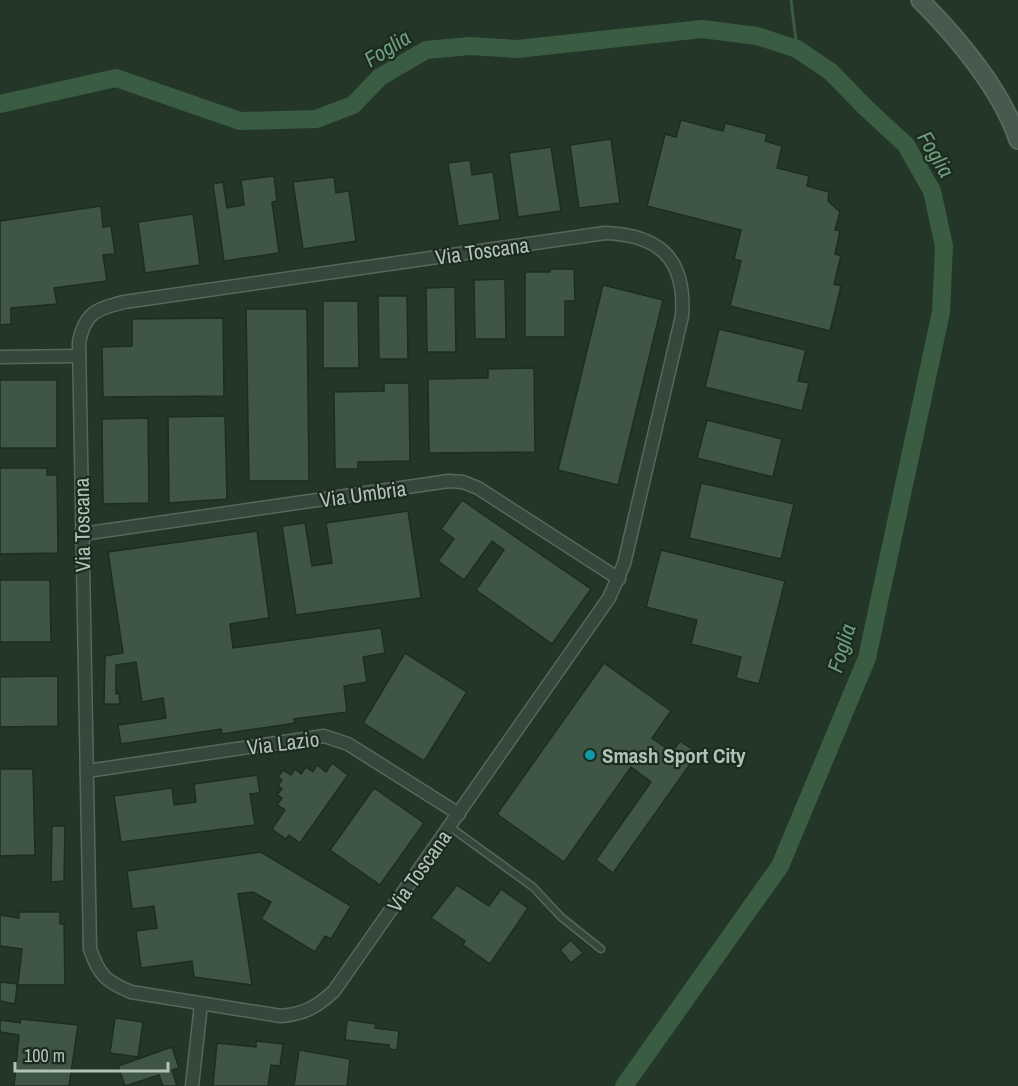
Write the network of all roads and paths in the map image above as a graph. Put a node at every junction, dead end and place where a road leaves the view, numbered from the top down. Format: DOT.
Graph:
graph roads {
  1 [pos="920,0"];
  2 [pos="1018,140"];
  3 [pos="79,356"];
  4 [pos="0,357"];
  5 [pos="82,534"];
  6 [pos="619,579"];
  7 [pos="87,771"];
  8 [pos="459,814"];
  9 [pos="450,827"];
  10 [pos="601,949"];
  11 [pos="201,1004"];
  12 [pos="192,1086"];
  1 -- 2 [label="main road"];
  3 -- 4 [label="street"];
  3 -- 5 [label="street, Via Toscana"];
  3 -- 6 [label="street, Via Toscana"];
  5 -- 6 [label="street, Via Umbria"];
  5 -- 7 [label="street, Via Toscana"];
  6 -- 8 [label="street, Via Toscana"];
  7 -- 8 [label="street, Via Lazio"];
  7 -- 11 [label="street, Via Toscana"];
  8 -- 9 [label="street, Via Toscana"];
  9 -- 10 [label="lane"];
  9 -- 11 [label="street, Via Toscana"];
  11 -- 12 [label="street"];
}
